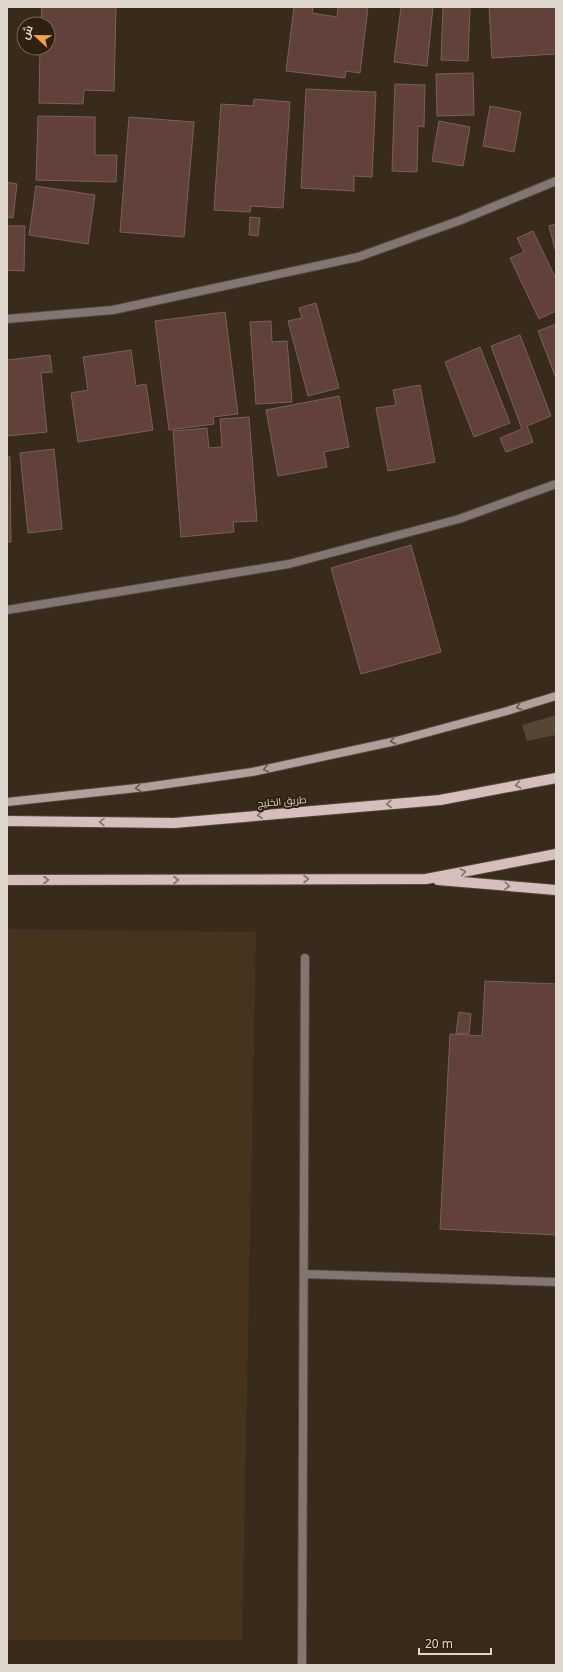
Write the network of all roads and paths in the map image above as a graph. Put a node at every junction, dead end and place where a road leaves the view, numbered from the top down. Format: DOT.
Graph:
graph roads {
  1 [pos="556,181"];
  2 [pos="7,319"];
  3 [pos="556,484"];
  4 [pos="7,610"];
  5 [pos="556,696"];
  6 [pos="556,778"];
  7 [pos="7,802"];
  8 [pos="7,820"];
  9 [pos="556,854"];
  10 [pos="426,879"];
  11 [pos="7,880"];
  12 [pos="556,890"];
  13 [pos="305,958"];
  14 [pos="304,1274"];
  15 [pos="556,1282"];
  16 [pos="302,1665"];
  1 -- 2 [label="street"];
  3 -- 4 [label="street"];
  5 -- 7 [label="main road, one-way"];
  6 -- 8 [label="main road, طريق الخليج, one-way"];
  10 -- 9 [label="main road, one-way"];
  11 -- 10 [label="main road, one-way"];
  10 -- 12 [label="main road, one-way"];
  13 -- 14 [label="street"];
  14 -- 15 [label="street"];
  14 -- 16 [label="street"];
}
